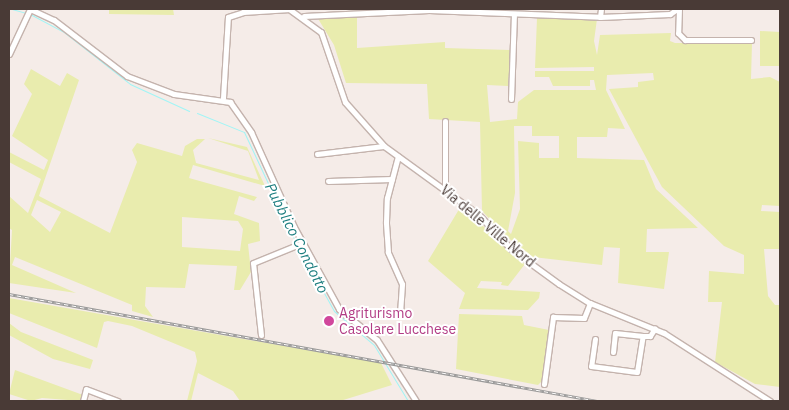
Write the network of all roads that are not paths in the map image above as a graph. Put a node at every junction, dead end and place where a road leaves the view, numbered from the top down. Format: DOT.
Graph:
graph roads {
  1 [pos="30,9"];
  2 [pos="289,9"];
  3 [pos="429,9"];
  4 [pos="601,9"];
  5 [pos="678,9"];
  6 [pos="514,14"];
  7 [pos="304,16"];
  8 [pos="600,17"];
  9 [pos="751,40"];
  10 [pos="9,54"];
  11 [pos="223,98"];
  12 [pos="511,99"];
  13 [pos="445,122"];
  14 [pos="384,146"];
  15 [pos="317,154"];
  16 [pos="398,156"];
  17 [pos="392,179"];
  18 [pos="328,181"];
  19 [pos="445,189"];
  20 [pos="300,244"];
  21 [pos="590,303"];
  22 [pos="345,315"];
  23 [pos="655,328"];
  24 [pos="261,335"];
  25 [pos="643,336"];
  26 [pos="595,339"];
  27 [pos="613,352"];
  28 [pos="544,384"];
  29 [pos="83,401"];
  30 [pos="118,401"];
  31 [pos="416,401"];
  32 [pos="770,401"];
  1 -- 10 [label="street"];
  1 -- 11 [label="street"];
  2 -- 7 [label="street, Via delle Ville Nord"];
  2 -- 11 [label="street"];
  3 -- 6 [label="street"];
  3 -- 7 [label="street"];
  4 -- 8 [label="street"];
  5 -- 8 [label="street"];
  5 -- 9 [label="street"];
  6 -- 8 [label="street"];
  6 -- 12 [label="street"];
  7 -- 14 [label="street, Via delle Ville Nord"];
  11 -- 20 [label="street"];
  13 -- 19 [label="street"];
  14 -- 15 [label="street"];
  14 -- 16 [label="street, Via delle Ville Nord"];
  16 -- 17 [label="street"];
  16 -- 19 [label="street, Via delle Ville Nord"];
  17 -- 18 [label="street"];
  17 -- 22 [label="street"];
  19 -- 21 [label="street, Via delle Ville Nord"];
  20 -- 22 [label="street"];
  20 -- 24 [label="street"];
  21 -- 23 [label="street, Via delle Ville Nord"];
  21 -- 28 [label="street"];
  22 -- 31 [label="street"];
  23 -- 25 [label="street"];
  23 -- 32 [label="street, Via delle Ville Nord"];
  25 -- 26 [label="street"];
  25 -- 27 [label="street"];
  29 -- 30 [label="street"];
}
